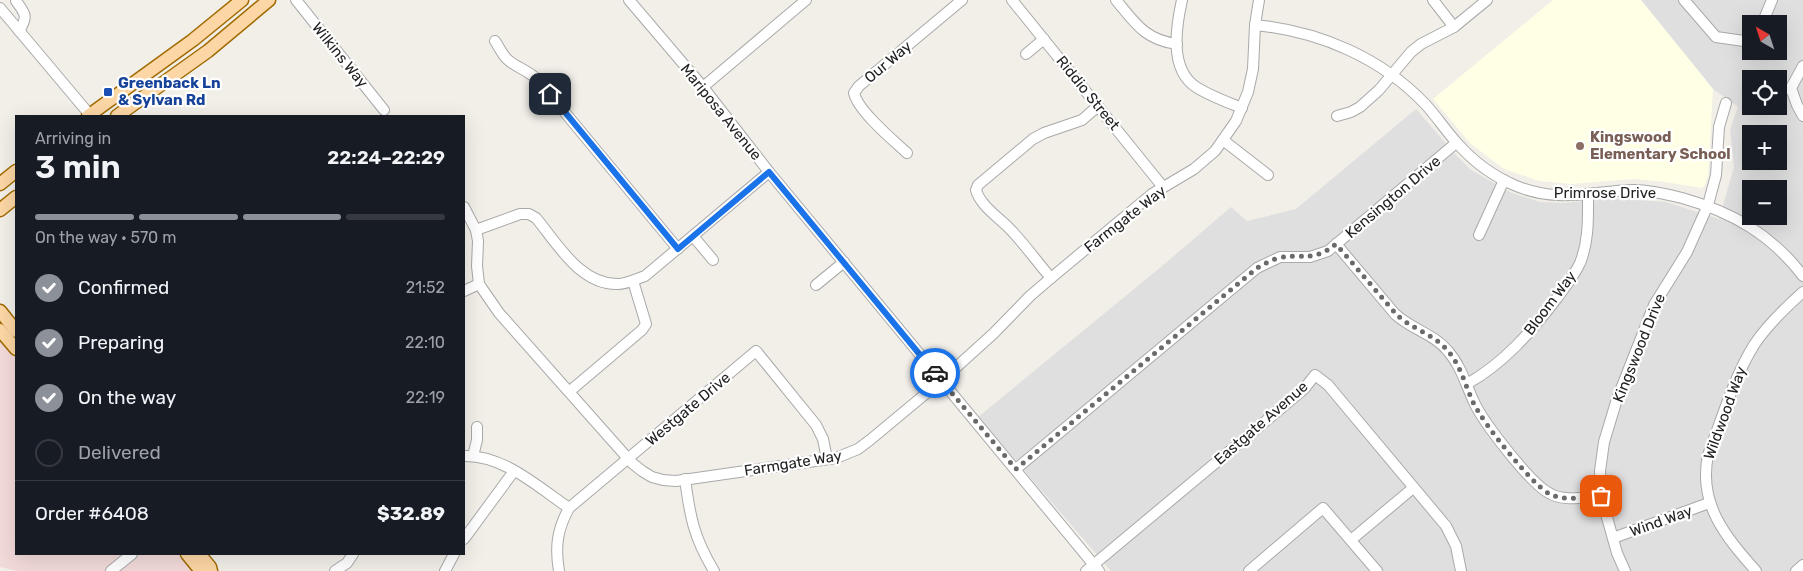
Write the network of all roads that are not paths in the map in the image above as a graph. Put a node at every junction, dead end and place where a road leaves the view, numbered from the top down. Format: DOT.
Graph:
graph roads {
  1 [pos="242,0"];
  2 [pos="269,0"];
  3 [pos="296,0"];
  4 [pos="629,0"];
  5 [pos="806,0"];
  6 [pos="962,0"];
  7 [pos="1012,0"];
  8 [pos="1116,0"];
  9 [pos="1182,0"];
  10 [pos="1259,0"];
  11 [pos="1433,0"];
  12 [pos="1487,0"];
  13 [pos="1684,0"];
  14 [pos="1772,0"];
  15 [pos="16,1"];
  16 [pos="0,8"];
  17 [pos="1766,15"];
  18 [pos="1255,25"];
  19 [pos="1454,27"];
  20 [pos="19,31"];
  21 [pos="1044,39"];
  22 [pos="495,41"];
  23 [pos="1742,41"];
  24 [pos="1177,44"];
  25 [pos="1026,54"];
  26 [pos="1803,66"];
  27 [pos="1392,74"];
  28 [pos="703,86"];
  29 [pos="1791,88"];
  30 [pos="1787,89"];
  31 [pos="108,101"];
  32 [pos="1726,103"];
  33 [pos="1098,106"];
  34 [pos="1242,108"];
  35 [pos="384,110"];
  36 [pos="88,115"];
  37 [pos="90,115"];
  38 [pos="104,115"];
  39 [pos="118,115"];
  40 [pos="1337,116"];
  41 [pos="1803,116"];
  42 [pos="1223,140"];
  43 [pos="1456,143"];
  44 [pos="907,153"];
  45 [pos="15,172"];
  46 [pos="769,172"];
  47 [pos="1268,175"];
  48 [pos="1504,180"];
  49 [pos="0,184"];
  50 [pos="1163,187"];
  51 [pos="1588,195"];
  52 [pos="15,198"];
  53 [pos="1708,205"];
  54 [pos="465,209"];
  55 [pos="0,210"];
  56 [pos="476,230"];
  57 [pos="1479,235"];
  58 [pos="693,236"];
  59 [pos="1336,244"];
  60 [pos="678,249"];
  61 [pos="713,260"];
  62 [pos="844,262"];
  63 [pos="1803,276"];
  64 [pos="1050,278"];
  65 [pos="633,281"];
  66 [pos="479,284"];
  67 [pos="816,285"];
  68 [pos="465,291"];
  69 [pos="1803,292"];
  70 [pos="0,312"];
  71 [pos="0,330"];
  72 [pos="15,330"];
  73 [pos="15,348"];
  74 [pos="941,380"];
  75 [pos="1467,384"];
  76 [pos="570,391"];
  77 [pos="477,427"];
  78 [pos="468,456"];
  79 [pos="628,459"];
  80 [pos="828,459"];
  81 [pos="1016,469"];
  82 [pos="514,470"];
  83 [pos="684,479"];
  84 [pos="1413,488"];
  85 [pos="1601,496"];
  86 [pos="1710,503"];
  87 [pos="569,508"];
  88 [pos="465,538"];
  89 [pos="1613,538"];
  90 [pos="1351,540"];
  91 [pos="131,555"];
  92 [pos="188,555"];
  93 [pos="199,555"];
  94 [pos="352,555"];
  95 [pos="453,555"];
  96 [pos="1803,565"];
  97 [pos="1092,569"];
  98 [pos="111,571"];
  99 [pos="201,571"];
  100 [pos="211,571"];
  101 [pos="335,571"];
  102 [pos="445,571"];
  103 [pos="559,571"];
  104 [pos="714,571"];
  105 [pos="1249,571"];
  106 [pos="1376,571"];
  107 [pos="1460,571"];
  108 [pos="1625,571"];
  109 [pos="1756,571"];
  110 [pos="1796,571"];
  1 -- 31 [label="main road"];
  2 -- 39 [label="main road"];
  3 -- 35 [label="street, Wilkins Way"];
  4 -- 28 [label="street, Mariposa Avenue"];
  5 -- 28 [label="street"];
  6 -- 44 [label="street, Our Way"];
  7 -- 21 [label="street, Riddio Street"];
  8 -- 24 [label="street"];
  9 -- 24 [label="street"];
  10 -- 18 [label="street, Farmgate Way"];
  11 -- 19 [label="street"];
  12 -- 19 [label="street"];
  13 -- 23 [label="street"];
  14 -- 17 [label="street"];
  15 -- 20 [label="street"];
  16 -- 20 [label="street"];
  18 -- 27 [label="street, Primrose Drive"];
  18 -- 34 [label="street, Farmgate Way"];
  19 -- 27 [label="street"];
  20 -- 36 [label="street"];
  21 -- 25 [label="street"];
  21 -- 33 [label="street, Riddio Street"];
  22 -- 60 [label="street"];
  24 -- 34 [label="street"];
  26 -- 29 [label="street"];
  27 -- 40 [label="street"];
  27 -- 43 [label="street, Primrose Drive"];
  28 -- 46 [label="street, Mariposa Avenue"];
  29 -- 30 [label="street"];
  29 -- 41 [label="street"];
  31 -- 37 [label="main road"];
  31 -- 38 [label="main road"];
  32 -- 53 [label="street, Kingswood Drive"];
  33 -- 50 [label="street, Riddio Street"];
  33 -- 64 [label="street"];
  34 -- 42 [label="street, Farmgate Way"];
  42 -- 47 [label="street"];
  42 -- 50 [label="street, Farmgate Way"];
  43 -- 48 [label="street, Primrose Drive"];
  43 -- 59 [label="street, Kensington Drive"];
  45 -- 49 [label="main road"];
  46 -- 58 [label="street"];
  46 -- 62 [label="street, Mariposa Avenue"];
  48 -- 51 [label="street, Primrose Drive"];
  48 -- 57 [label="street"];
  50 -- 64 [label="street, Farmgate Way"];
  51 -- 53 [label="street, Primrose Drive"];
  51 -- 75 [label="street, Bloom Way"];
  52 -- 55 [label="main road"];
  53 -- 63 [label="street, Primrose Drive"];
  53 -- 85 [label="street, Kingswood Drive"];
  54 -- 56 [label="street"];
  56 -- 65 [label="street"];
  56 -- 66 [label="street"];
  58 -- 60 [label="street"];
  58 -- 61 [label="street"];
  59 -- 75 [label="street"];
  59 -- 81 [label="street, Kensington Drive"];
  60 -- 65 [label="street"];
  62 -- 67 [label="street"];
  62 -- 74 [label="street, Mariposa Avenue"];
  64 -- 74 [label="street, Farmgate Way"];
  65 -- 76 [label="street"];
  66 -- 68 [label="street"];
  66 -- 76 [label="street, Farmgate Way"];
  69 -- 86 [label="street, Wildwood Way"];
  70 -- 72 [label="main road"];
  71 -- 73 [label="main road"];
  74 -- 80 [label="street, Farmgate Way"];
  74 -- 81 [label="street, Mariposa Avenue"];
  75 -- 85 [label="street"];
  76 -- 79 [label="street, Farmgate Way"];
  77 -- 78 [label="street"];
  78 -- 82 [label="street"];
  79 -- 80 [label="street, Westgate Drive"];
  79 -- 83 [label="street, Farmgate Way"];
  79 -- 87 [label="street, Westgate Drive"];
  80 -- 83 [label="street, Farmgate Way"];
  81 -- 97 [label="street, Mariposa Avenue"];
  82 -- 87 [label="street"];
  82 -- 88 [label="street"];
  83 -- 104 [label="street"];
  84 -- 90 [label="street"];
  84 -- 97 [label="street, Eastgate Avenue"];
  84 -- 107 [label="street, Eastgate Avenue"];
  85 -- 89 [label="street, Kingswood Drive"];
  86 -- 89 [label="street, Wind Way"];
  86 -- 109 [label="street, Wildwood Way"];
  87 -- 103 [label="street, Westgate Drive"];
  89 -- 108 [label="street, Kingswood Drive"];
  90 -- 105 [label="street"];
  90 -- 106 [label="street"];
  91 -- 98 [label="street"];
  92 -- 99 [label="main road"];
  93 -- 100 [label="main road"];
  94 -- 101 [label="street"];
  95 -- 102 [label="street"];
  96 -- 110 [label="street"];
}
